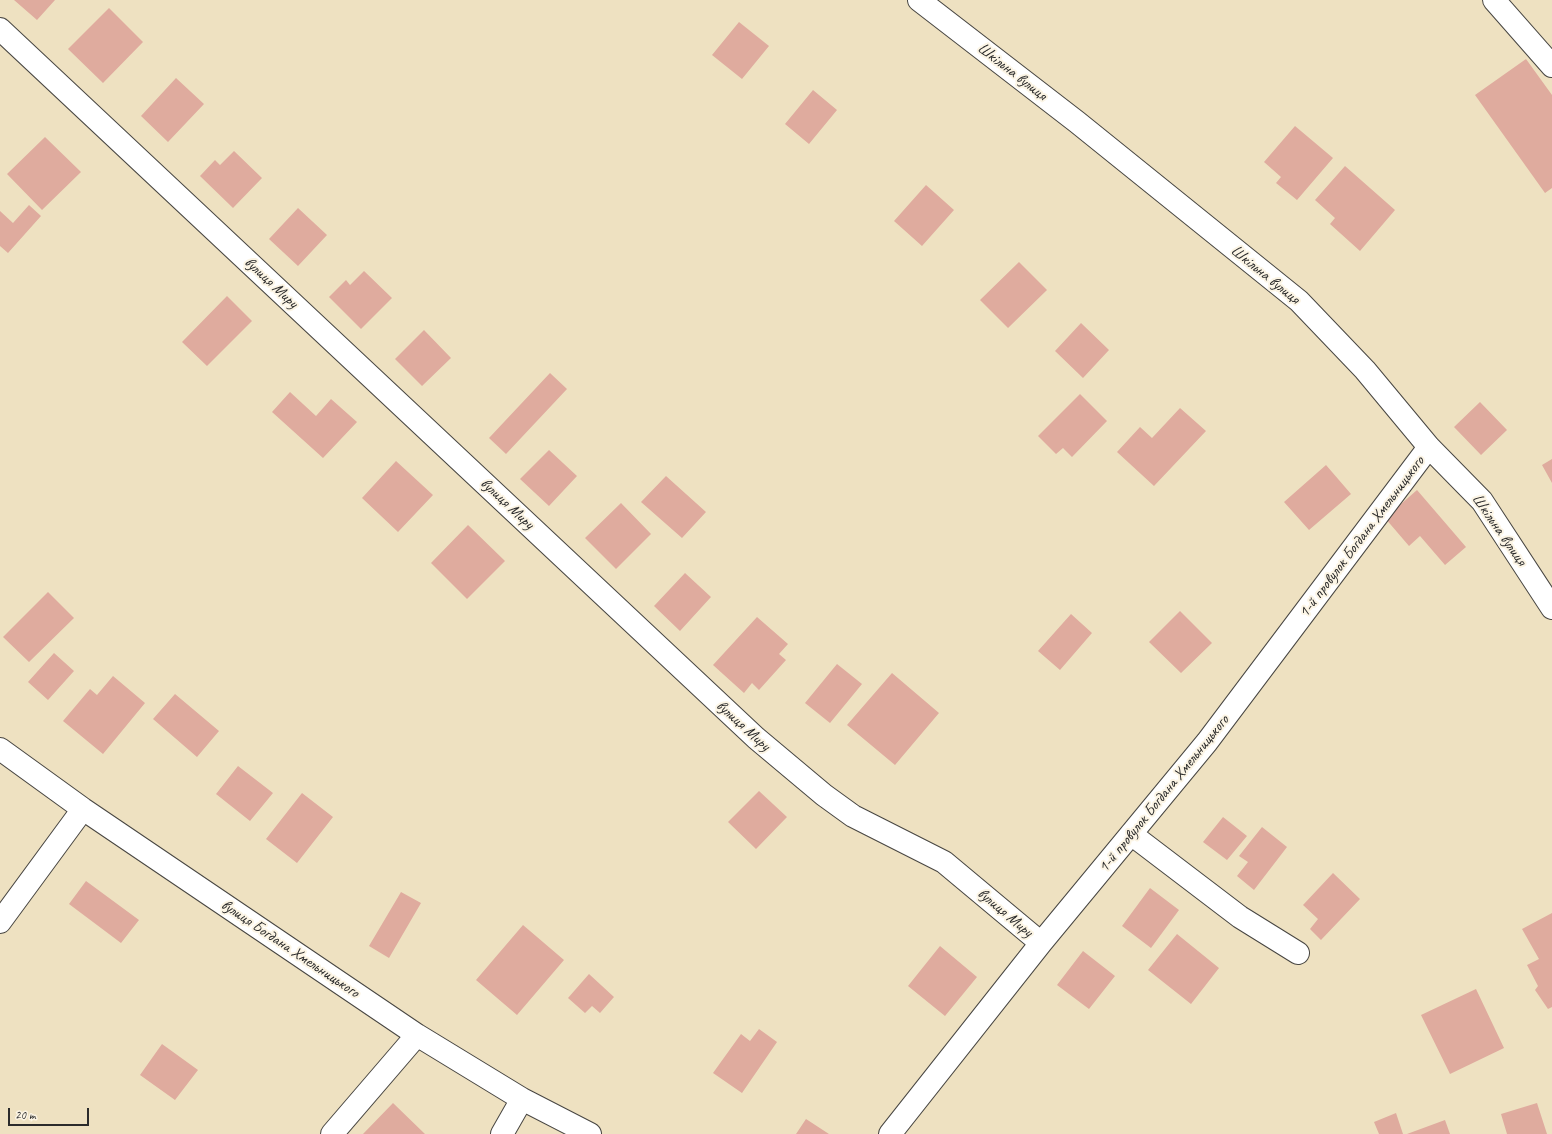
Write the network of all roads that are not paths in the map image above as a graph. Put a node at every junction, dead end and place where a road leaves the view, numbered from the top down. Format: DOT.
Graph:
graph roads {
  1 [pos="919,0"];
  2 [pos="1494,0"];
  3 [pos="0,29"];
  4 [pos="1552,66"];
  5 [pos="1429,447"];
  6 [pos="1552,608"];
  7 [pos="0,749"];
  8 [pos="83,809"];
  9 [pos="1131,834"];
  10 [pos="0,922"];
  11 [pos="1042,943"];
  12 [pos="1298,953"];
  13 [pos="417,1035"];
  14 [pos="522,1099"];
  15 [pos="332,1134"];
  16 [pos="502,1134"];
  17 [pos="590,1134"];
  18 [pos="890,1134"];
  1 -- 5 [label="street, Шкільна вулиця"];
  2 -- 4 [label="street"];
  3 -- 11 [label="street, вулиця Миру"];
  5 -- 6 [label="street, Шкільна вулиця"];
  5 -- 9 [label="street, 1-й провулок Богдана Хмельницького"];
  7 -- 8 [label="street, вулиця Богдана Хмельницького"];
  8 -- 10 [label="street"];
  8 -- 13 [label="street, вулиця Богдана Хмельницького"];
  9 -- 11 [label="street, 1-й провулок Богдана Хмельницького"];
  9 -- 12 [label="street"];
  11 -- 18 [label="street, 1-й провулок Богдана Хмельницького"];
  13 -- 14 [label="street, вулиця Богдана Хмельницького"];
  13 -- 15 [label="street"];
  14 -- 16 [label="street"];
  14 -- 17 [label="street, вулиця Богдана Хмельницького"];
}
